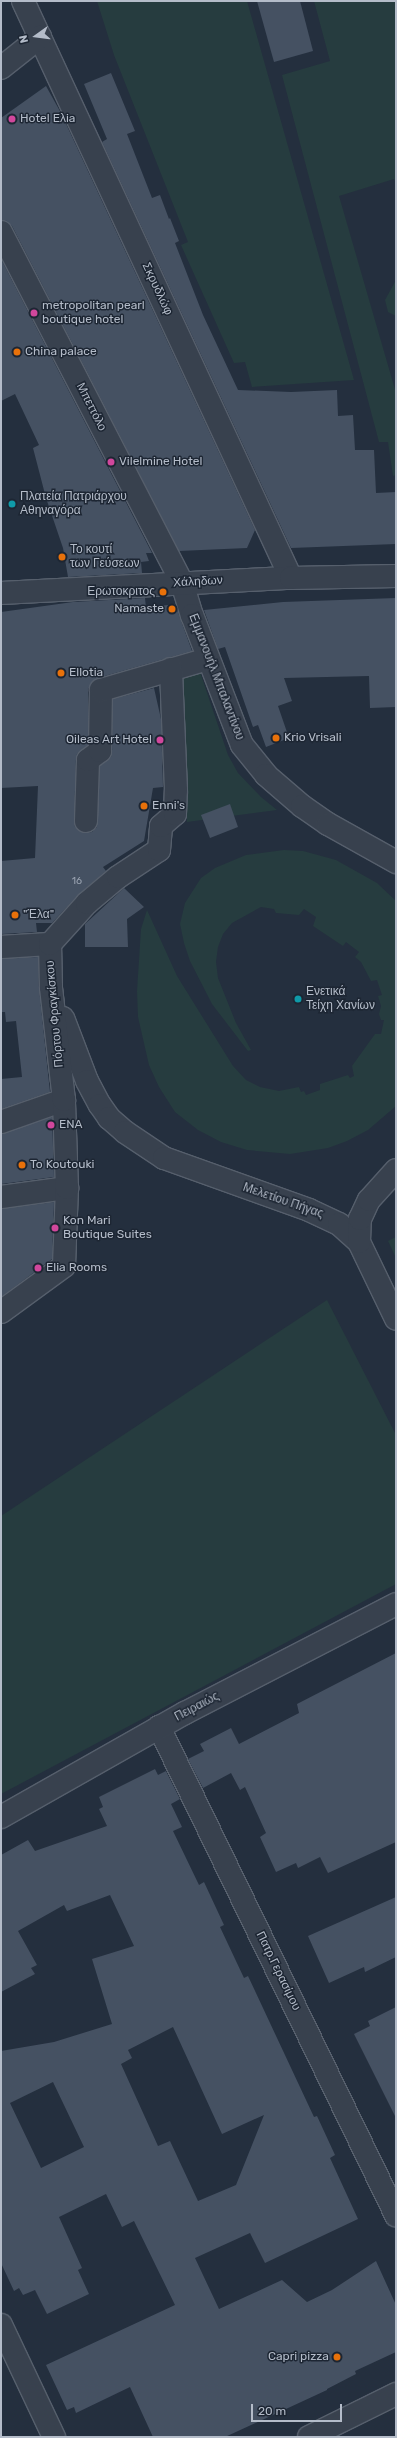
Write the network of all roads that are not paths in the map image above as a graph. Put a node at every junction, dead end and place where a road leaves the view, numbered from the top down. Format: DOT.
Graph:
graph roads {
  1 [pos="23,1"];
  2 [pos="40,37"];
  3 [pos="1,68"];
  4 [pos="1,232"];
  5 [pos="396,576"];
  6 [pos="291,578"];
  7 [pos="182,583"];
  8 [pos="1,593"];
  9 [pos="208,658"];
  10 [pos="171,669"];
  11 [pos="86,821"];
  12 [pos="396,862"];
  13 [pos="50,944"];
  14 [pos="1,947"];
  15 [pos="51,987"];
  16 [pos="64,1100"];
  17 [pos="1,1122"];
  18 [pos="396,1170"];
  19 [pos="67,1188"];
  20 [pos="1,1197"];
  21 [pos="359,1242"];
  22 [pos="1,1312"];
  23 [pos="396,1319"];
  24 [pos="396,1604"];
  25 [pos="159,1727"];
  26 [pos="1,1817"];
  27 [pos="396,2215"];
  28 [pos="1,2325"];
  29 [pos="396,2394"];
  30 [pos="54,2437"];
  31 [pos="309,2437"];
  1 -- 2 [label="street, Σκρυδλώφ"];
  2 -- 3 [label="street"];
  2 -- 6 [label="street, Σκρυδλώφ"];
  4 -- 7 [label="street, Μπεττόλο"];
  5 -- 6 [label="street, Χάληδων"];
  6 -- 7 [label="street, Χάληδων"];
  7 -- 8 [label="street, Χάληδων"];
  7 -- 9 [label="street, Εμμανουήλ Μπαλαντίνου"];
  9 -- 10 [label="street"];
  9 -- 12 [label="street, Εμμανουήλ Μπαλαντίνου"];
  10 -- 11 [label="street"];
  10 -- 13 [label="street, Πόρτου Φραγκίσκου"];
  13 -- 14 [label="street"];
  13 -- 15 [label="street, Πόρτου Φραγκίσκου"];
  15 -- 16 [label="street, Πόρτου Φραγκίσκου"];
  15 -- 21 [label="street, Μελετίου Πήγας"];
  16 -- 17 [label="street"];
  16 -- 19 [label="street, Πόρτου Φραγκίσκου"];
  18 -- 21 [label="street"];
  19 -- 20 [label="street"];
  19 -- 22 [label="street, Πόρτου Φραγκίσκου"];
  21 -- 23 [label="street, Μελετίου Πήγας"];
  24 -- 25 [label="street, Πειραιώς"];
  25 -- 26 [label="street, Πειραιώς"];
  25 -- 27 [label="street, Πατρ.Γερασίμου"];
  28 -- 30 [label="street"];
  29 -- 31 [label="street"];
}
